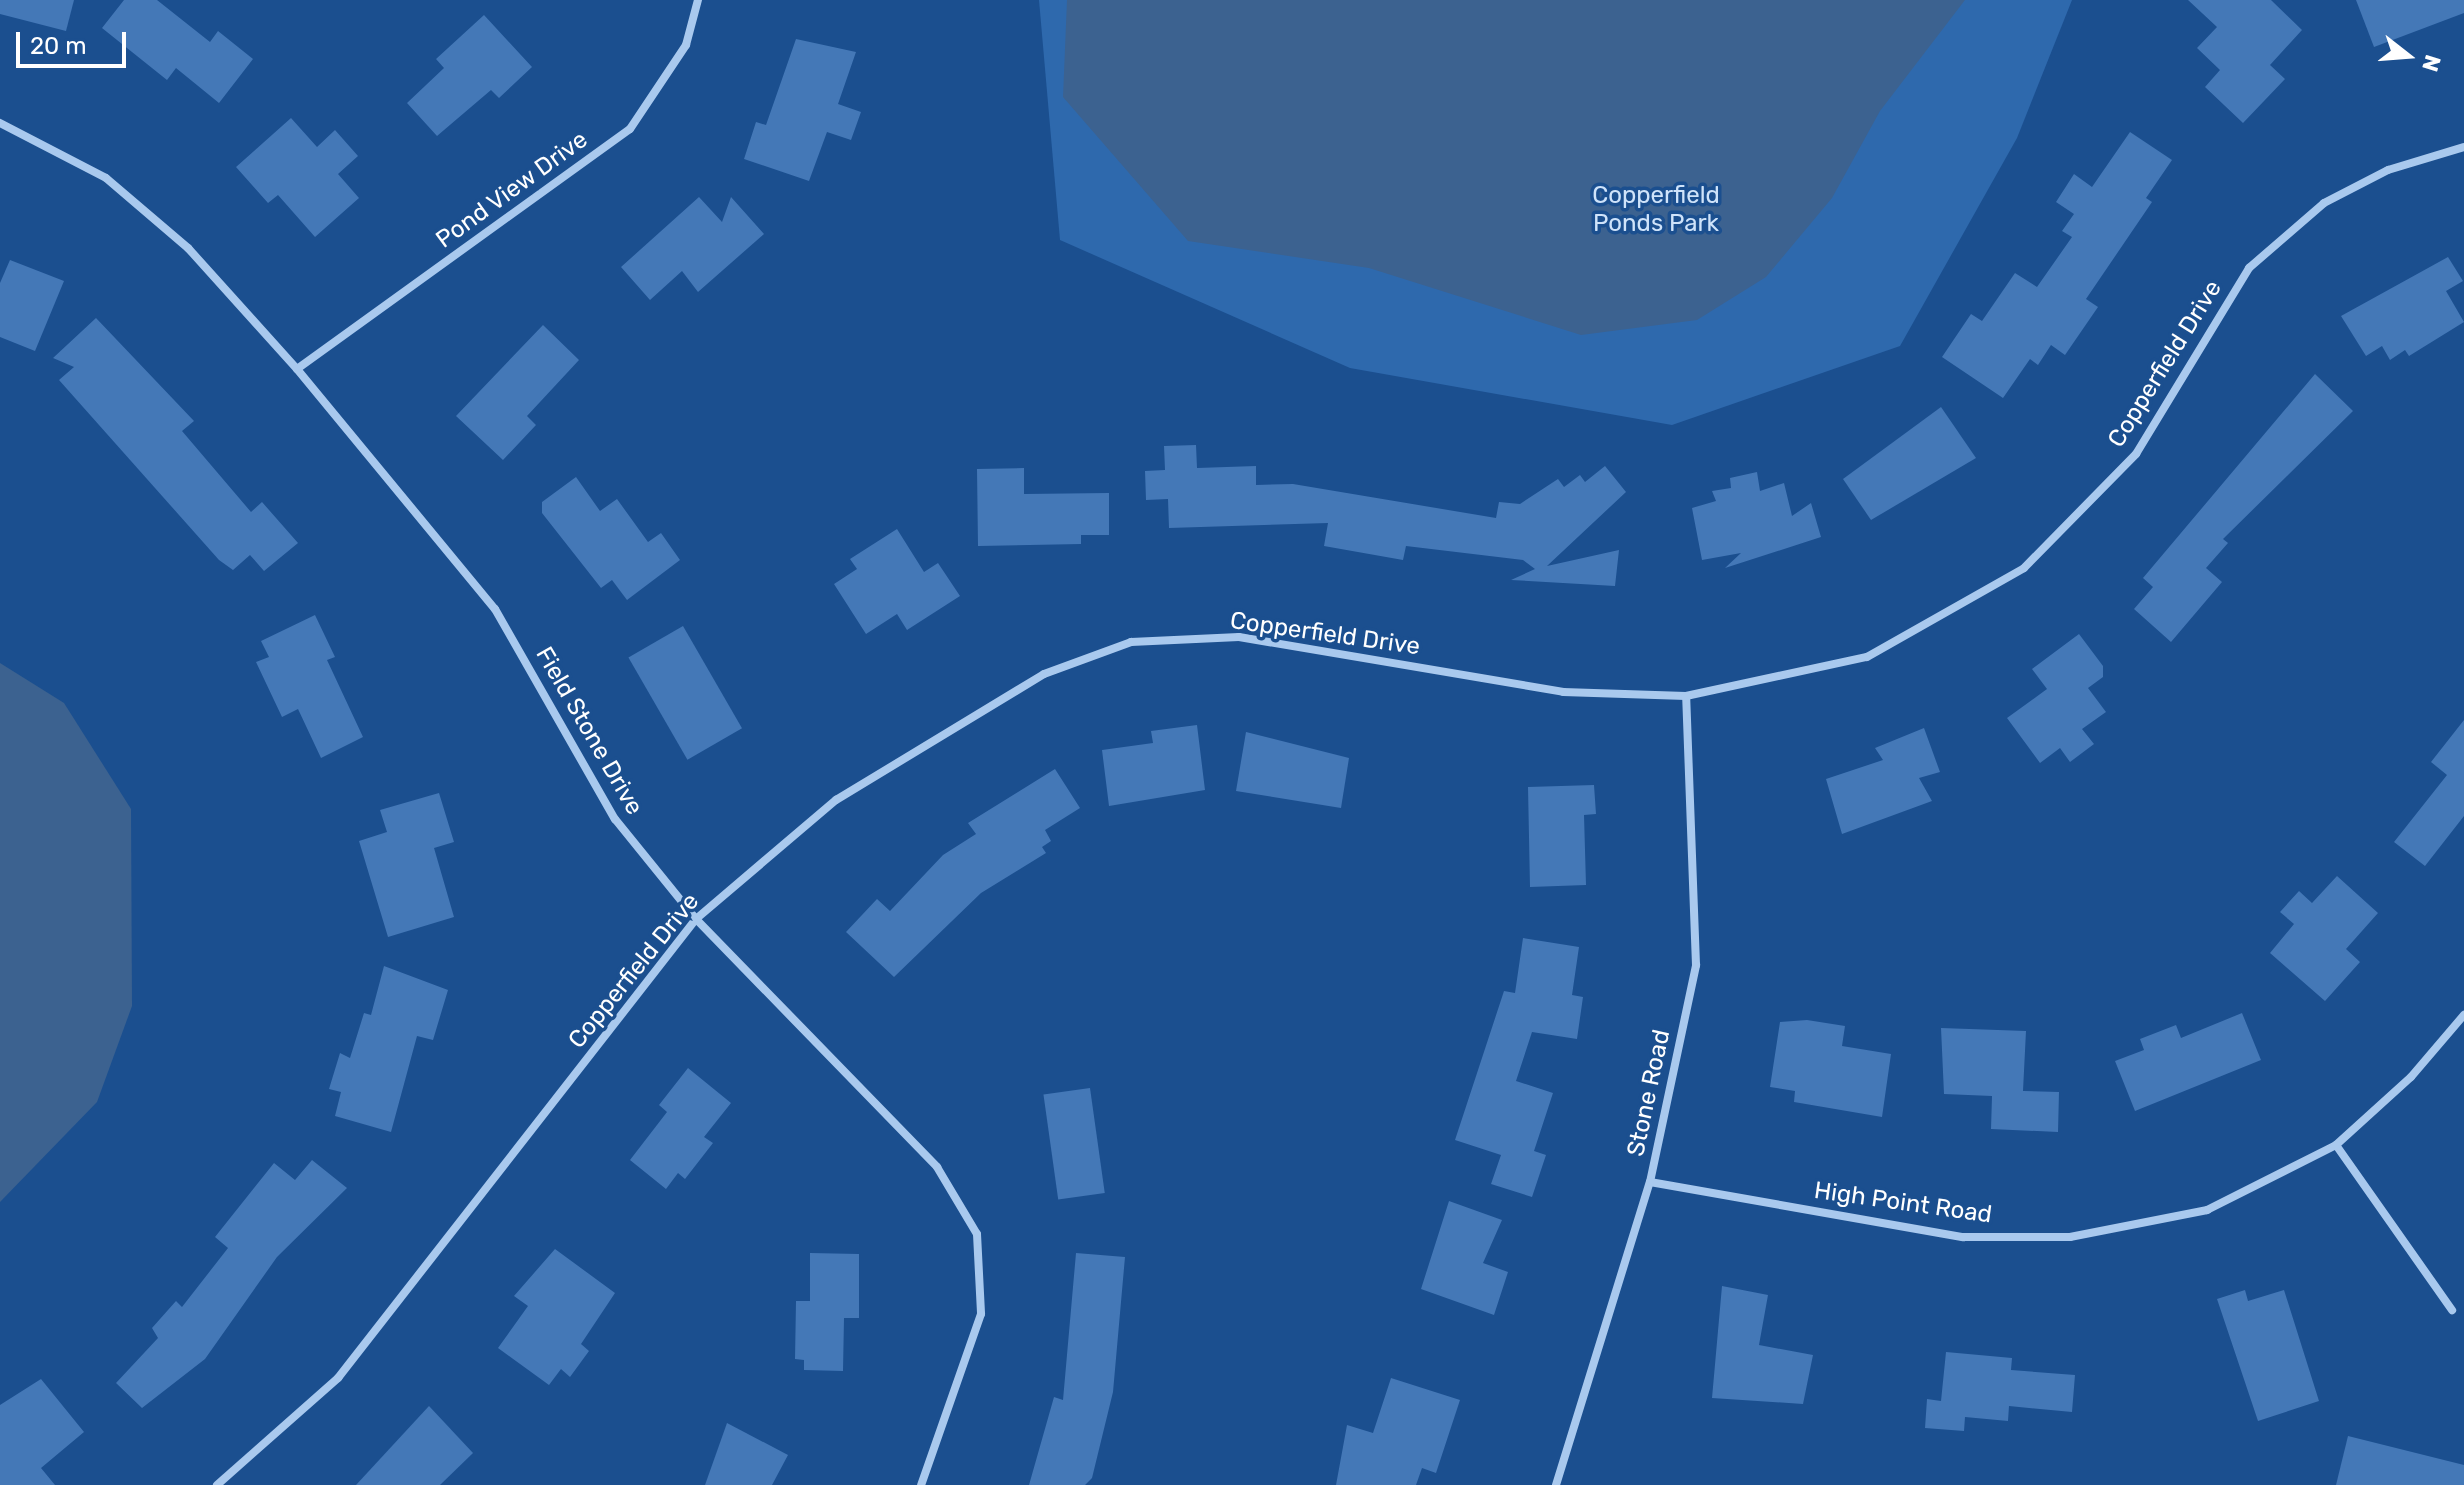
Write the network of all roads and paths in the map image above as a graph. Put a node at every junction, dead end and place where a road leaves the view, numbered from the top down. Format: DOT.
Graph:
graph roads {
  1 [pos="698,0"];
  2 [pos="0,123"];
  3 [pos="2464,147"];
  4 [pos="297,369"];
  5 [pos="1686,696"];
  6 [pos="696,919"];
  7 [pos="2464,1015"];
  8 [pos="2336,1145"];
  9 [pos="1650,1182"];
  10 [pos="2452,1310"];
  11 [pos="217,1485"];
  12 [pos="921,1485"];
  13 [pos="1556,1485"];
  1 -- 4 [label="street, Pond View Drive"];
  2 -- 4 [label="street, Field Stone Drive"];
  3 -- 5 [label="street, Copperfield Drive"];
  4 -- 6 [label="street, Field Stone Drive"];
  5 -- 6 [label="street, Copperfield Drive"];
  5 -- 9 [label="street, Stone Road"];
  6 -- 11 [label="street, Copperfield Drive"];
  6 -- 12 [label="street, Field Stone Drive"];
  7 -- 8 [label="street, High Point Road"];
  8 -- 9 [label="street, High Point Road"];
  8 -- 10 [label="street"];
  9 -- 13 [label="street, Stone Road"];
}
